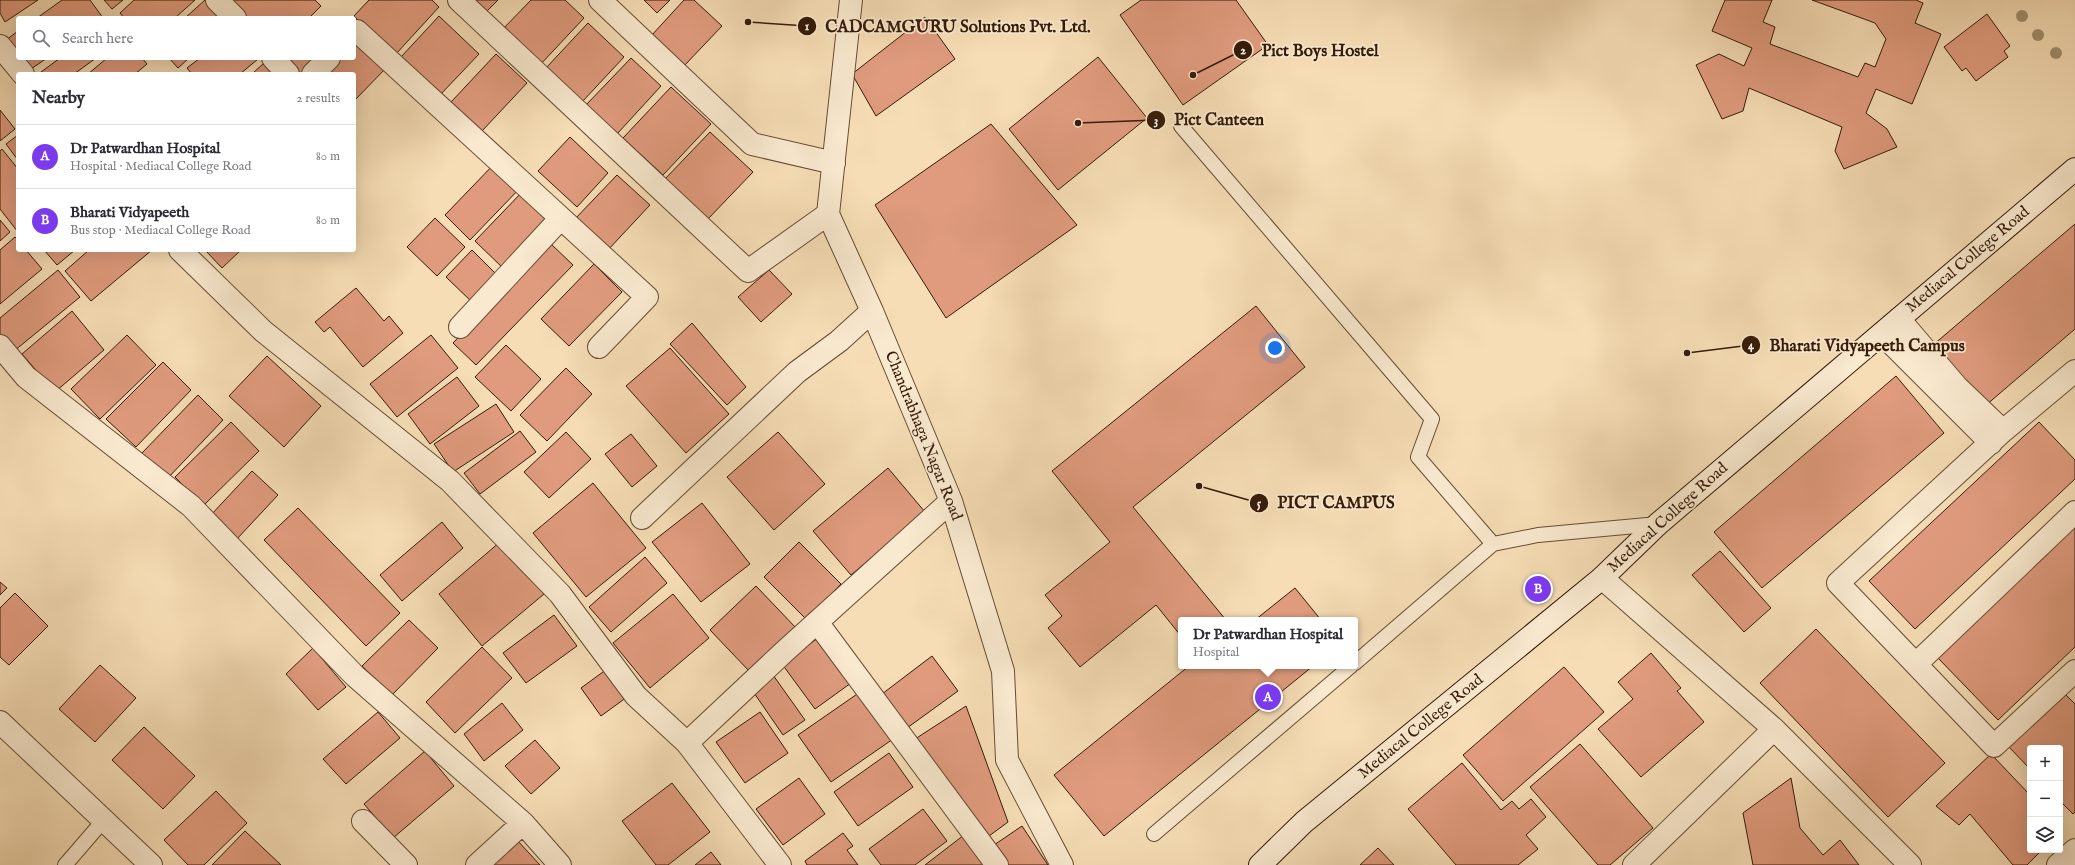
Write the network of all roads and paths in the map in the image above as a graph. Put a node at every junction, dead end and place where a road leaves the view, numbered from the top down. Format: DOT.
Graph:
graph roads {
  1 [pos="217,0"];
  2 [pos="459,0"];
  3 [pos="600,0"];
  4 [pos="851,0"];
  5 [pos="233,16"];
  6 [pos="356,32"];
  7 [pos="0,46"];
  8 [pos="275,60"];
  9 [pos="327,60"];
  10 [pos="21,72"];
  11 [pos="286,72"];
  12 [pos="315,72"];
  13 [pos="1181,126"];
  14 [pos="834,162"];
  15 [pos="2075,169"];
  16 [pos="828,214"];
  17 [pos="561,218"];
  18 [pos="182,252"];
  19 [pos="872,311"];
  20 [pos="1899,319"];
  21 [pos="460,327"];
  22 [pos="1882,334"];
  23 [pos="0,346"];
  24 [pos="599,347"];
  25 [pos="2075,371"];
  26 [pos="1997,438"];
  27 [pos="951,501"];
  28 [pos="2075,512"];
  29 [pos="642,518"];
  30 [pos="1658,524"];
  31 [pos="1494,544"];
  32 [pos="1602,578"];
  33 [pos="817,622"];
  34 [pos="1358,660"];
  35 [pos="1916,664"];
  36 [pos="1347,669"];
  37 [pos="2075,671"];
  38 [pos="0,722"];
  39 [pos="1774,729"];
  40 [pos="687,742"];
  41 [pos="103,821"];
  42 [pos="363,821"];
  43 [pos="523,823"];
  44 [pos="1154,834"];
  45 [pos="2075,850"];
  46 [pos="65,865"];
  47 [pos="152,865"];
  48 [pos="406,865"];
  49 [pos="477,865"];
  50 [pos="560,865"];
  51 [pos="780,865"];
  52 [pos="997,865"];
  53 [pos="1062,865"];
  54 [pos="1260,865"];
  55 [pos="1634,865"];
  56 [pos="1910,865"];
  57 [pos="2058,865"];
  1 -- 5 [label="street"];
  2 -- 16 [label="street"];
  3 -- 14 [label="street"];
  4 -- 14 [label="street"];
  6 -- 17 [label="street"];
  7 -- 10 [label="street"];
  8 -- 11 [label="street"];
  9 -- 12 [label="street"];
  13 -- 31 [label="lane"];
  14 -- 16 [label="street"];
  15 -- 20 [label="street, Mediacal College Road"];
  16 -- 19 [label="street, Chandrabhaga Nagar Road"];
  17 -- 21 [label="street"];
  17 -- 24 [label="street"];
  18 -- 40 [label="street"];
  19 -- 27 [label="street, Chandrabhaga Nagar Road"];
  19 -- 29 [label="street"];
  20 -- 22 [label="street, Mediacal College Road"];
  20 -- 26 [label="street"];
  22 -- 26 [label="street"];
  22 -- 30 [label="street, Mediacal College Road"];
  23 -- 43 [label="street"];
  25 -- 26 [label="street"];
  26 -- 35 [label="street"];
  27 -- 33 [label="street"];
  27 -- 53 [label="street, Chandrabhaga Nagar Road"];
  28 -- 35 [label="street"];
  30 -- 31 [label="lane"];
  30 -- 32 [label="street, Mediacal College Road"];
  31 -- 34 [label="lane"];
  32 -- 39 [label="street"];
  32 -- 54 [label="street, Mediacal College Road"];
  33 -- 40 [label="street"];
  33 -- 52 [label="street"];
  35 -- 37 [label="street"];
  36 -- 44 [label="lane"];
  38 -- 41 [label="street"];
  39 -- 55 [label="street"];
  39 -- 56 [label="street"];
  40 -- 51 [label="street"];
  41 -- 46 [label="lane"];
  41 -- 47 [label="street"];
  42 -- 48 [label="street"];
  43 -- 49 [label="street"];
  43 -- 50 [label="street"];
  45 -- 57 [label="street"];
}
